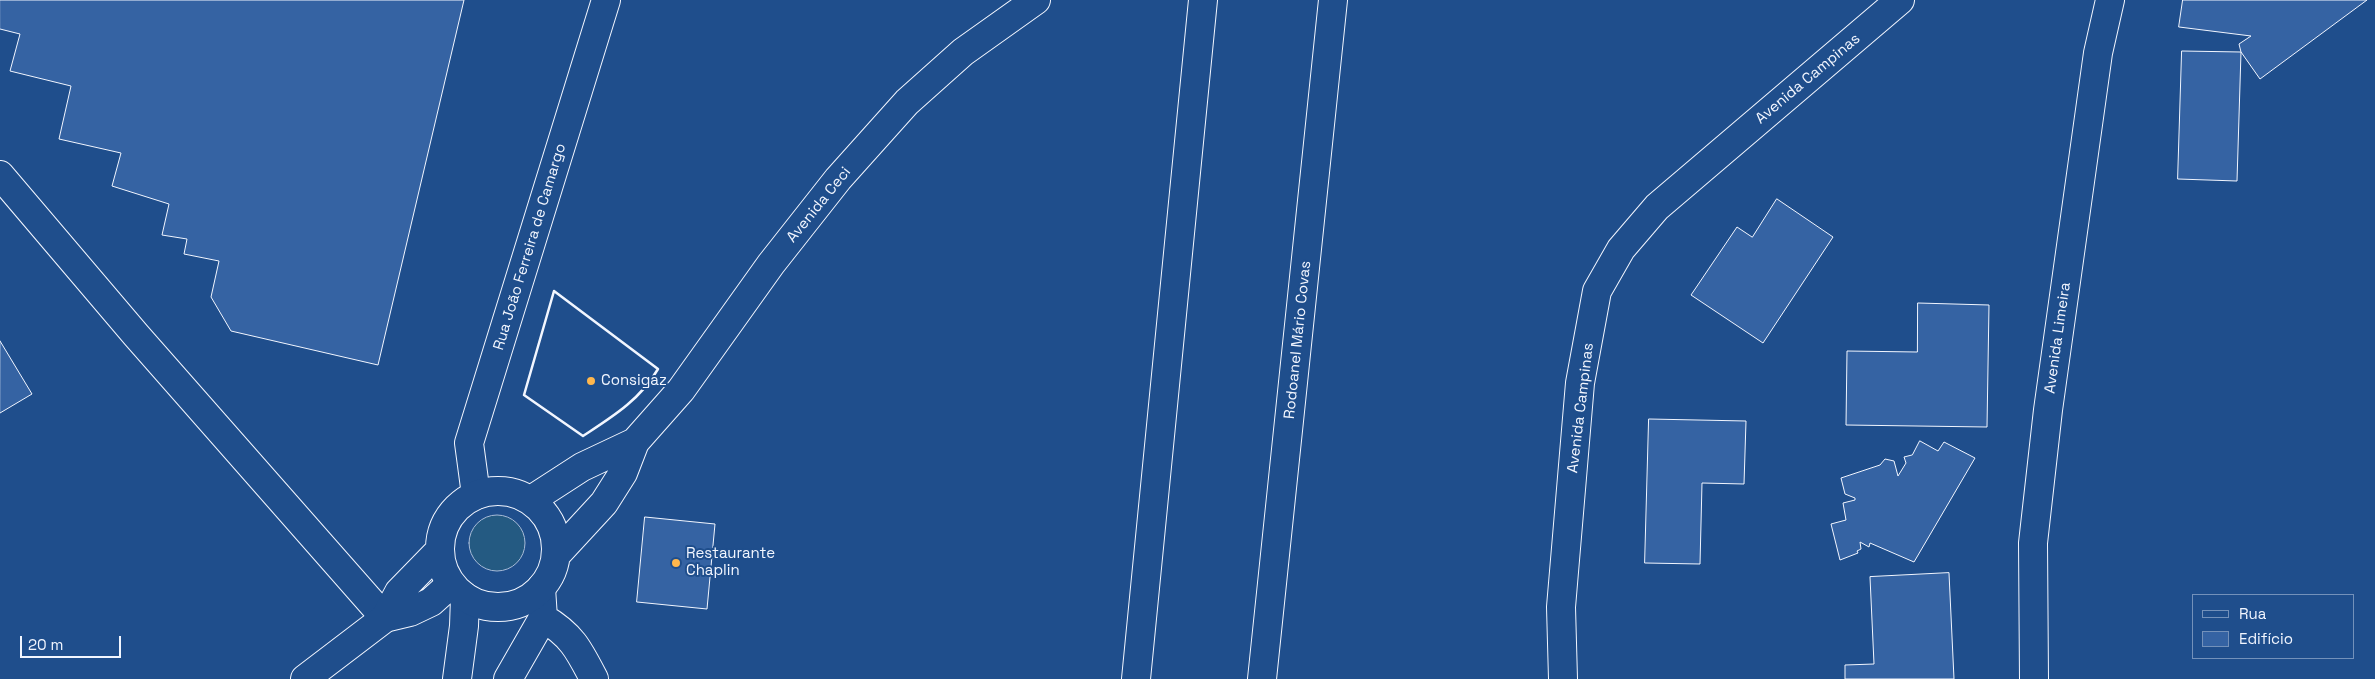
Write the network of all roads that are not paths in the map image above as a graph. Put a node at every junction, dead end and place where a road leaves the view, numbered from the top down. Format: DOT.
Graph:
graph roads {
  1 [pos="606,0"];
  2 [pos="1036,0"];
  3 [pos="1203,0"];
  4 [pos="1333,0"];
  5 [pos="1900,0"];
  6 [pos="2110,0"];
  7 [pos="0,174"];
  8 [pos="635,442"];
  9 [pos="476,495"];
  10 [pos="531,500"];
  11 [pos="439,550"];
  12 [pos="556,555"];
  13 [pos="541,588"];
  14 [pos="458,591"];
  15 [pos="385,618"];
  16 [pos="543,618"];
  17 [pos="305,679"];
  18 [pos="456,679"];
  19 [pos="508,679"];
  20 [pos="594,679"];
  21 [pos="1136,679"];
  22 [pos="1262,679"];
  23 [pos="1563,679"];
  24 [pos="2034,679"];
  1 -- 9 [label="main road, Rua João Ferreira de Camargo"];
  2 -- 8 [label="main road, Avenida Ceci"];
  3 -- 21 [label="main road"];
  4 -- 22 [label="main road, Rodoanel Mário Covas"];
  5 -- 23 [label="main road, Avenida Campinas"];
  6 -- 24 [label="main road, Avenida Limeira"];
  7 -- 15 [label="main road"];
  8 -- 10 [label="main road, Avenida Ceci"];
  8 -- 12 [label="main road, Avenida Ceci"];
  9 -- 10 [label="main road"];
  9 -- 11 [label="main road"];
  10 -- 12 [label="main road"];
  11 -- 14 [label="main road"];
  11 -- 15 [label="main road"];
  12 -- 13 [label="main road"];
  13 -- 14 [label="main road"];
  13 -- 16 [label="main road"];
  14 -- 15 [label="main road"];
  14 -- 18 [label="main road"];
  15 -- 17 [label="main road"];
  16 -- 19 [label="main road"];
  16 -- 20 [label="main road"];
}
